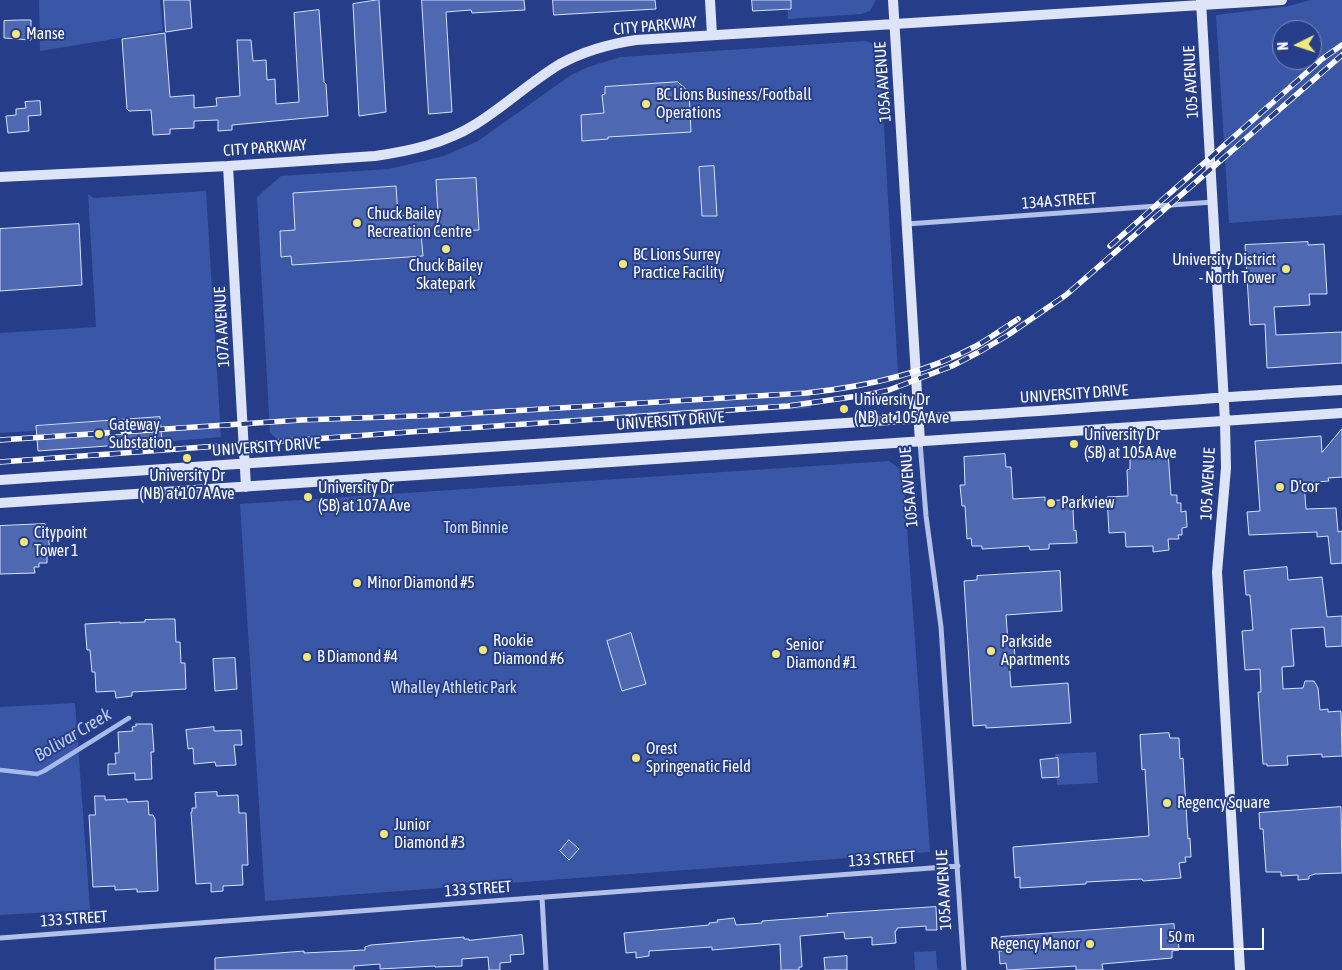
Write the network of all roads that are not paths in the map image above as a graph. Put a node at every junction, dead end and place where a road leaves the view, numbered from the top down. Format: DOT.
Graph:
graph roads {
  1 [pos="710,0"];
  2 [pos="893,0"];
  3 [pos="1282,0"];
  4 [pos="1201,3"];
  5 [pos="894,24"];
  6 [pos="712,36"];
  7 [pos="228,166"];
  8 [pos="0,177"];
  9 [pos="1213,202"];
  10 [pos="907,224"];
  11 [pos="1342,390"];
  12 [pos="1224,398"];
  13 [pos="1342,413"];
  14 [pos="919,419"];
  15 [pos="1226,421"];
  16 [pos="920,442"];
  17 [pos="245,464"];
  18 [pos="0,480"];
  19 [pos="246,487"];
  20 [pos="0,503"];
  21 [pos="958,866"];
  22 [pos="542,897"];
  23 [pos="0,938"];
  24 [pos="546,970"];
  25 [pos="964,970"];
  26 [pos="1240,970"];
  1 -- 6 [label="street"];
  2 -- 5 [label="street, 105A AVENUE"];
  3 -- 4 [label="street, CITY PARKWAY"];
  4 -- 5 [label="street, CITY PARKWAY"];
  4 -- 9 [label="street, 105 AVENUE"];
  5 -- 6 [label="street, CITY PARKWAY"];
  5 -- 10 [label="street, 105A AVENUE"];
  6 -- 7 [label="street, CITY PARKWAY"];
  7 -- 8 [label="street, CITY PARKWAY"];
  7 -- 17 [label="street, 107A AVENUE"];
  9 -- 10 [label="street, 134A STREET"];
  9 -- 12 [label="street, 105 AVENUE"];
  10 -- 14 [label="street, 105A AVENUE"];
  11 -- 12 [label="street, UNIVERSITY DRIVE"];
  12 -- 14 [label="street, UNIVERSITY DRIVE"];
  12 -- 15 [label="street, 105 AVENUE"];
  13 -- 15 [label="street"];
  14 -- 16 [label="street, 105A AVENUE"];
  14 -- 17 [label="street, UNIVERSITY DRIVE"];
  15 -- 16 [label="street"];
  15 -- 26 [label="street, 105 AVENUE"];
  16 -- 19 [label="street"];
  16 -- 21 [label="street, 105A AVENUE"];
  17 -- 18 [label="street, UNIVERSITY DRIVE"];
  17 -- 19 [label="street, 107A AVENUE"];
  19 -- 20 [label="street"];
  21 -- 22 [label="street, 133 STREET"];
  21 -- 25 [label="street, 105A AVENUE"];
  22 -- 23 [label="street, 133 STREET"];
  22 -- 24 [label="street"];
}
